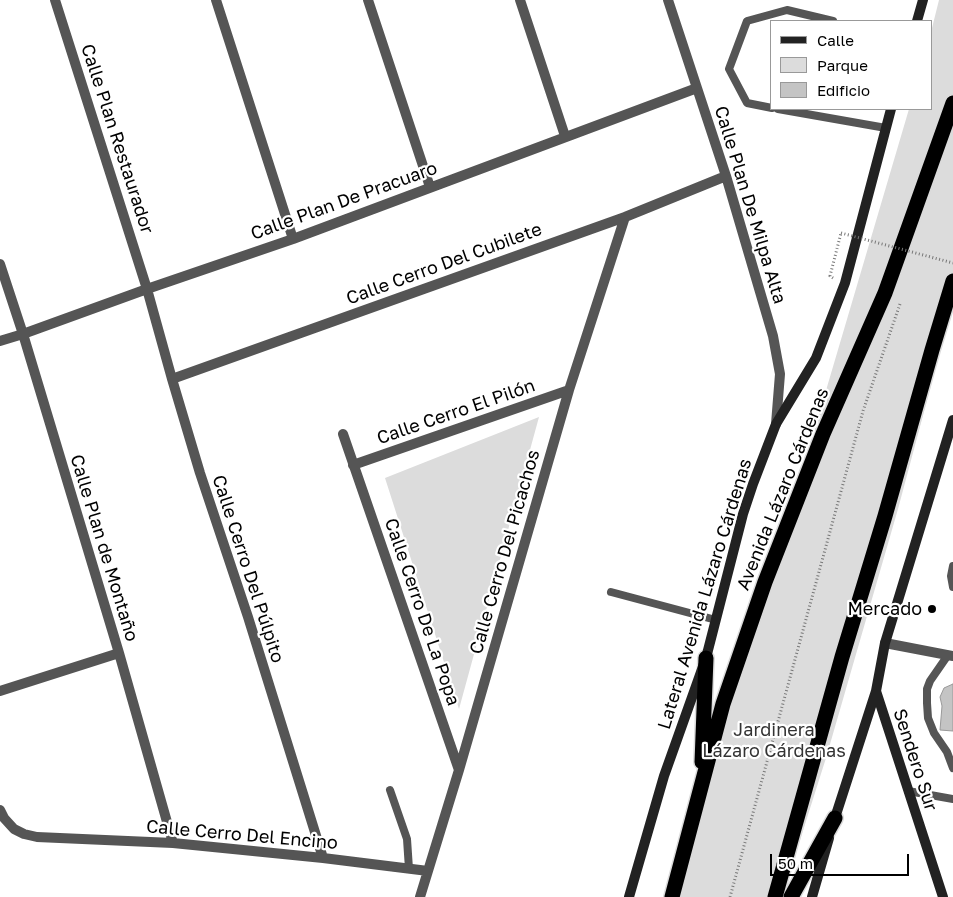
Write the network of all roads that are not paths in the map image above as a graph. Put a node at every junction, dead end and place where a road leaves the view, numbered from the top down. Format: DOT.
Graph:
graph roads {
  1 [pos="55,0"];
  2 [pos="216,0"];
  3 [pos="368,0"];
  4 [pos="520,0"];
  5 [pos="668,0"];
  6 [pos="924,0"];
  7 [pos="830,20"];
  8 [pos="917,20"];
  9 [pos="697,88"];
  10 [pos="953,104"];
  11 [pos="770,108"];
  12 [pos="784,110"];
  13 [pos="891,110"];
  14 [pos="886,128"];
  15 [pos="565,136"];
  16 [pos="726,176"];
  17 [pos="430,187"];
  18 [pos="625,217"];
  19 [pos="293,239"];
  20 [pos="0,264"];
  21 [pos="953,281"];
  22 [pos="147,288"];
  23 [pos="23,334"];
  24 [pos="0,341"];
  25 [pos="172,379"];
  26 [pos="569,390"];
  27 [pos="953,420"];
  28 [pos="776,424"];
  29 [pos="951,433"];
  30 [pos="343,434"];
  31 [pos="353,465"];
  32 [pos="953,566"];
  33 [pos="953,588"];
  34 [pos="611,592"];
  35 [pos="716,620"];
  36 [pos="885,643"];
  37 [pos="119,653"];
  38 [pos="950,655"];
  39 [pos="706,658"];
  40 [pos="0,691"];
  41 [pos="876,691"];
  42 [pos="950,752"];
  43 [pos="953,768"];
  44 [pos="459,770"];
  45 [pos="390,790"];
  46 [pos="700,790"];
  47 [pos="908,791"];
  48 [pos="953,799"];
  49 [pos="0,810"];
  50 [pos="835,818"];
  51 [pos="173,843"];
  52 [pos="323,858"];
  53 [pos="409,869"];
  54 [pos="428,871"];
  55 [pos="420,897"];
  56 [pos="629,897"];
  57 [pos="672,897"];
  58 [pos="775,897"];
  59 [pos="791,897"];
  60 [pos="812,897"];
  61 [pos="944,897"];
  1 -- 22 [label="street, Calle Plan Restaurador"];
  2 -- 19 [label="street"];
  3 -- 17 [label="street"];
  4 -- 15 [label="street"];
  5 -- 9 [label="street, Calle Plan De Milpa Alta"];
  6 -- 8 [label="main road"];
  7 -- 11 [label="lane"];
  9 -- 15 [label="street, Calle Plan De Pracuaro"];
  9 -- 16 [label="street, Calle Plan De Milpa Alta"];
  10 -- 46 [label="highway, Avenida Lázaro Cárdenas"];
  12 -- 14 [label="lane"];
  13 -- 14 [label="main road, Lateral Avenida Lázaro Cárdenas"];
  14 -- 28 [label="main road, Lateral Avenida Lázaro Cárdenas"];
  15 -- 17 [label="street, Calle Plan De Pracuaro"];
  16 -- 18 [label="street, Calle Cerro Del Cubilete"];
  16 -- 28 [label="street, Calle Plan De Milpa Alta"];
  17 -- 19 [label="street, Calle Plan De Pracuaro"];
  18 -- 25 [label="street, Calle Cerro Del Cubilete"];
  18 -- 26 [label="street, Calle Cerro Del Picachos"];
  19 -- 22 [label="street, Calle Plan De Pracuaro"];
  20 -- 23 [label="street, Calle Plan de Montaño"];
  21 -- 58 [label="highway"];
  22 -- 23 [label="street, Calle Plan De Pracuaro"];
  22 -- 25 [label="street, Calle Cerro Del Púlpito"];
  23 -- 24 [label="street, Calle Plan De Pracuaro"];
  23 -- 37 [label="street, Calle Plan de Montaño"];
  25 -- 52 [label="street, Calle Cerro Del Púlpito"];
  26 -- 31 [label="street, Calle Cerro El Pilón"];
  26 -- 44 [label="street, Calle Cerro Del Picachos"];
  27 -- 29 [label="main road"];
  28 -- 35 [label="main road, Lateral Avenida Lázaro Cárdenas"];
  29 -- 36 [label="main road"];
  30 -- 31 [label="street, Calle Cerro De La Popa"];
  31 -- 44 [label="street, Calle Cerro De La Popa"];
  32 -- 33 [label="lane"];
  34 -- 35 [label="lane"];
  35 -- 39 [label="main road, Lateral Avenida Lázaro Cárdenas"];
  36 -- 38 [label="street"];
  36 -- 41 [label="main road"];
  37 -- 40 [label="street"];
  37 -- 51 [label="street, Calle Plan de Montaño"];
  38 -- 42 [label="lane"];
  39 -- 46 [label="highway"];
  39 -- 56 [label="main road, Lateral Avenida Lázaro Cárdenas"];
  41 -- 47 [label="main road, Sendero Sur"];
  41 -- 50 [label="main road"];
  42 -- 43 [label="lane"];
  44 -- 54 [label="street, Calle Cerro Del Picachos"];
  45 -- 53 [label="lane"];
  46 -- 57 [label="highway, Avenida Lázaro Cárdenas"];
  47 -- 48 [label="lane"];
  47 -- 61 [label="main road, Sendero Sur"];
  49 -- 51 [label="street, Calle Cerro Del Encino"];
  50 -- 59 [label="highway"];
  50 -- 60 [label="main road"];
  51 -- 52 [label="street, Calle Cerro Del Encino"];
  52 -- 53 [label="street, Calle Cerro Del Encino"];
  53 -- 54 [label="street, Calle Cerro Del Encino"];
  54 -- 55 [label="street, Calle Cerro Del Picachos"];
}
